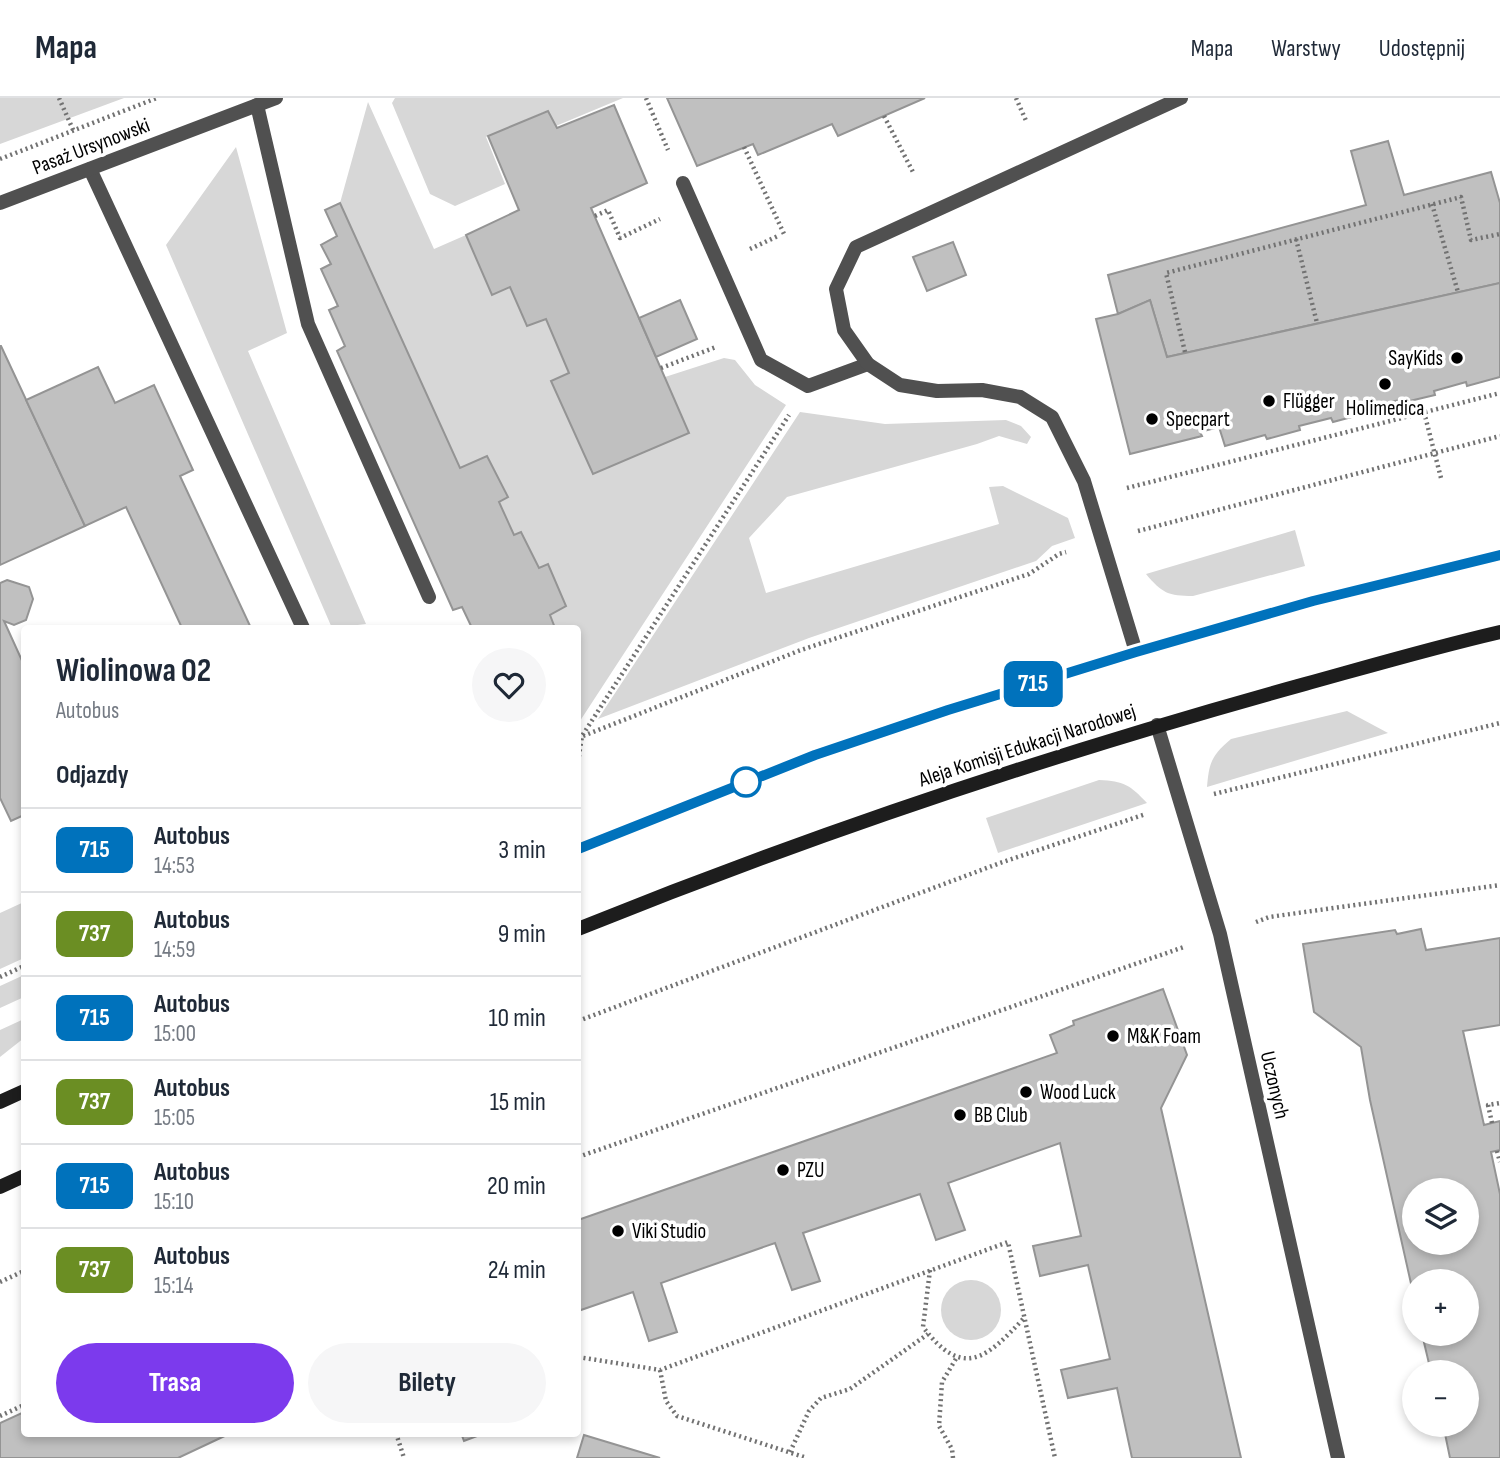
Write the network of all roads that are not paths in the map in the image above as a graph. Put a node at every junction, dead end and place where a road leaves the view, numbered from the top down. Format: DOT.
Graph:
graph roads {
  1 [pos="276,98"];
  2 [pos="1181,98"];
  3 [pos="257,105"];
  4 [pos="90,169"];
  5 [pos="683,183"];
  6 [pos="0,203"];
  7 [pos="868,364"];
  8 [pos="1500,555"];
  9 [pos="429,597"];
  10 [pos="302,625"];
  11 [pos="1500,632"];
  12 [pos="1136,652"];
  13 [pos="1157,724"];
  14 [pos="581,848"];
  15 [pos="581,928"];
  16 [pos="21,1092"];
  17 [pos="0,1102"];
  18 [pos="21,1177"];
  19 [pos="0,1187"];
  20 [pos="1338,1458"];
  1 -- 3 [label="street, Pasaż Ursynowski"];
  2 -- 7 [label="street"];
  3 -- 4 [label="street, Pasaż Ursynowski"];
  3 -- 9 [label="street"];
  4 -- 6 [label="street, Pasaż Ursynowski"];
  4 -- 10 [label="street"];
  5 -- 7 [label="street"];
  7 -- 12 [label="street"];
  8 -- 12 [label="main road"];
  11 -- 13 [label="main road, Aleja Komisji Edukacji Narodowej"];
  12 -- 14 [label="main road"];
  13 -- 15 [label="main road, Aleja Komisji Edukacji Narodowej"];
  13 -- 20 [label="street, Uczonych"];
  16 -- 17 [label="main road"];
  18 -- 19 [label="main road"];
}
